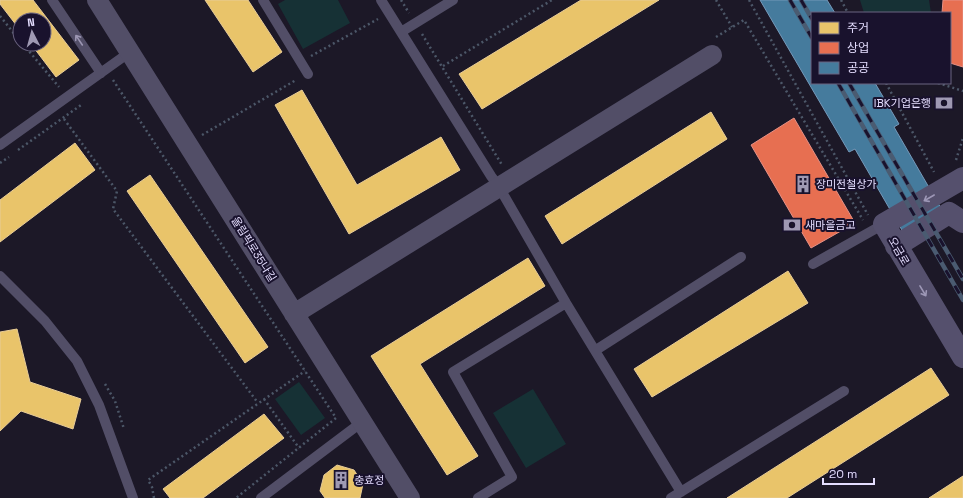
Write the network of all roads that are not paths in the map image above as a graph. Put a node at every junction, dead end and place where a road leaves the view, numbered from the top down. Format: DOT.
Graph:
graph roads {
  1 [pos="52,0"];
  2 [pos="97,0"];
  3 [pos="263,0"];
  4 [pos="381,0"];
  5 [pos="453,0"];
  6 [pos="401,32"];
  7 [pos="130,52"];
  8 [pos="712,55"];
  9 [pos="101,73"];
  10 [pos="308,74"];
  11 [pos="0,145"];
  12 [pos="959,173"];
  13 [pos="499,187"];
  14 [pos="963,222"];
  15 [pos="873,223"];
  16 [pos="896,246"];
  17 [pos="741,257"];
  18 [pos="813,264"];
  19 [pos="0,276"];
  20 [pos="566,303"];
  21 [pos="294,314"];
  22 [pos="596,350"];
  23 [pos="962,352"];
  24 [pos="844,390"];
  25 [pos="362,422"];
  26 [pos="681,492"];
  27 [pos="133,498"];
  28 [pos="261,498"];
  29 [pos="410,498"];
  30 [pos="478,498"];
  31 [pos="671,498"];
  9 -- 1 [label="lane, one-way"];
  2 -- 7 [label="street, 올림픽로35나길"];
  3 -- 10 [label="lane"];
  4 -- 6 [label="lane"];
  5 -- 6 [label="lane"];
  6 -- 13 [label="lane"];
  7 -- 9 [label="lane"];
  7 -- 21 [label="street, 올림픽로35나길"];
  8 -- 13 [label="street"];
  9 -- 11 [label="lane"];
  12 -- 15 [label="main road, 오금로, one-way"];
  13 -- 20 [label="lane"];
  13 -- 21 [label="street"];
  14 -- 16 [label="main road"];
  15 -- 16 [label="main road, 오금로"];
  15 -- 18 [label="lane"];
  16 -- 23 [label="main road, 오금로, one-way"];
  17 -- 22 [label="lane"];
  19 -- 27 [label="lane"];
  20 -- 22 [label="lane"];
  20 -- 30 [label="lane"];
  21 -- 25 [label="street, 올림픽로35나길"];
  22 -- 26 [label="lane"];
  24 -- 26 [label="lane"];
  25 -- 28 [label="lane"];
  25 -- 29 [label="street, 올림픽로35나길"];
  26 -- 31 [label="lane"];
}
